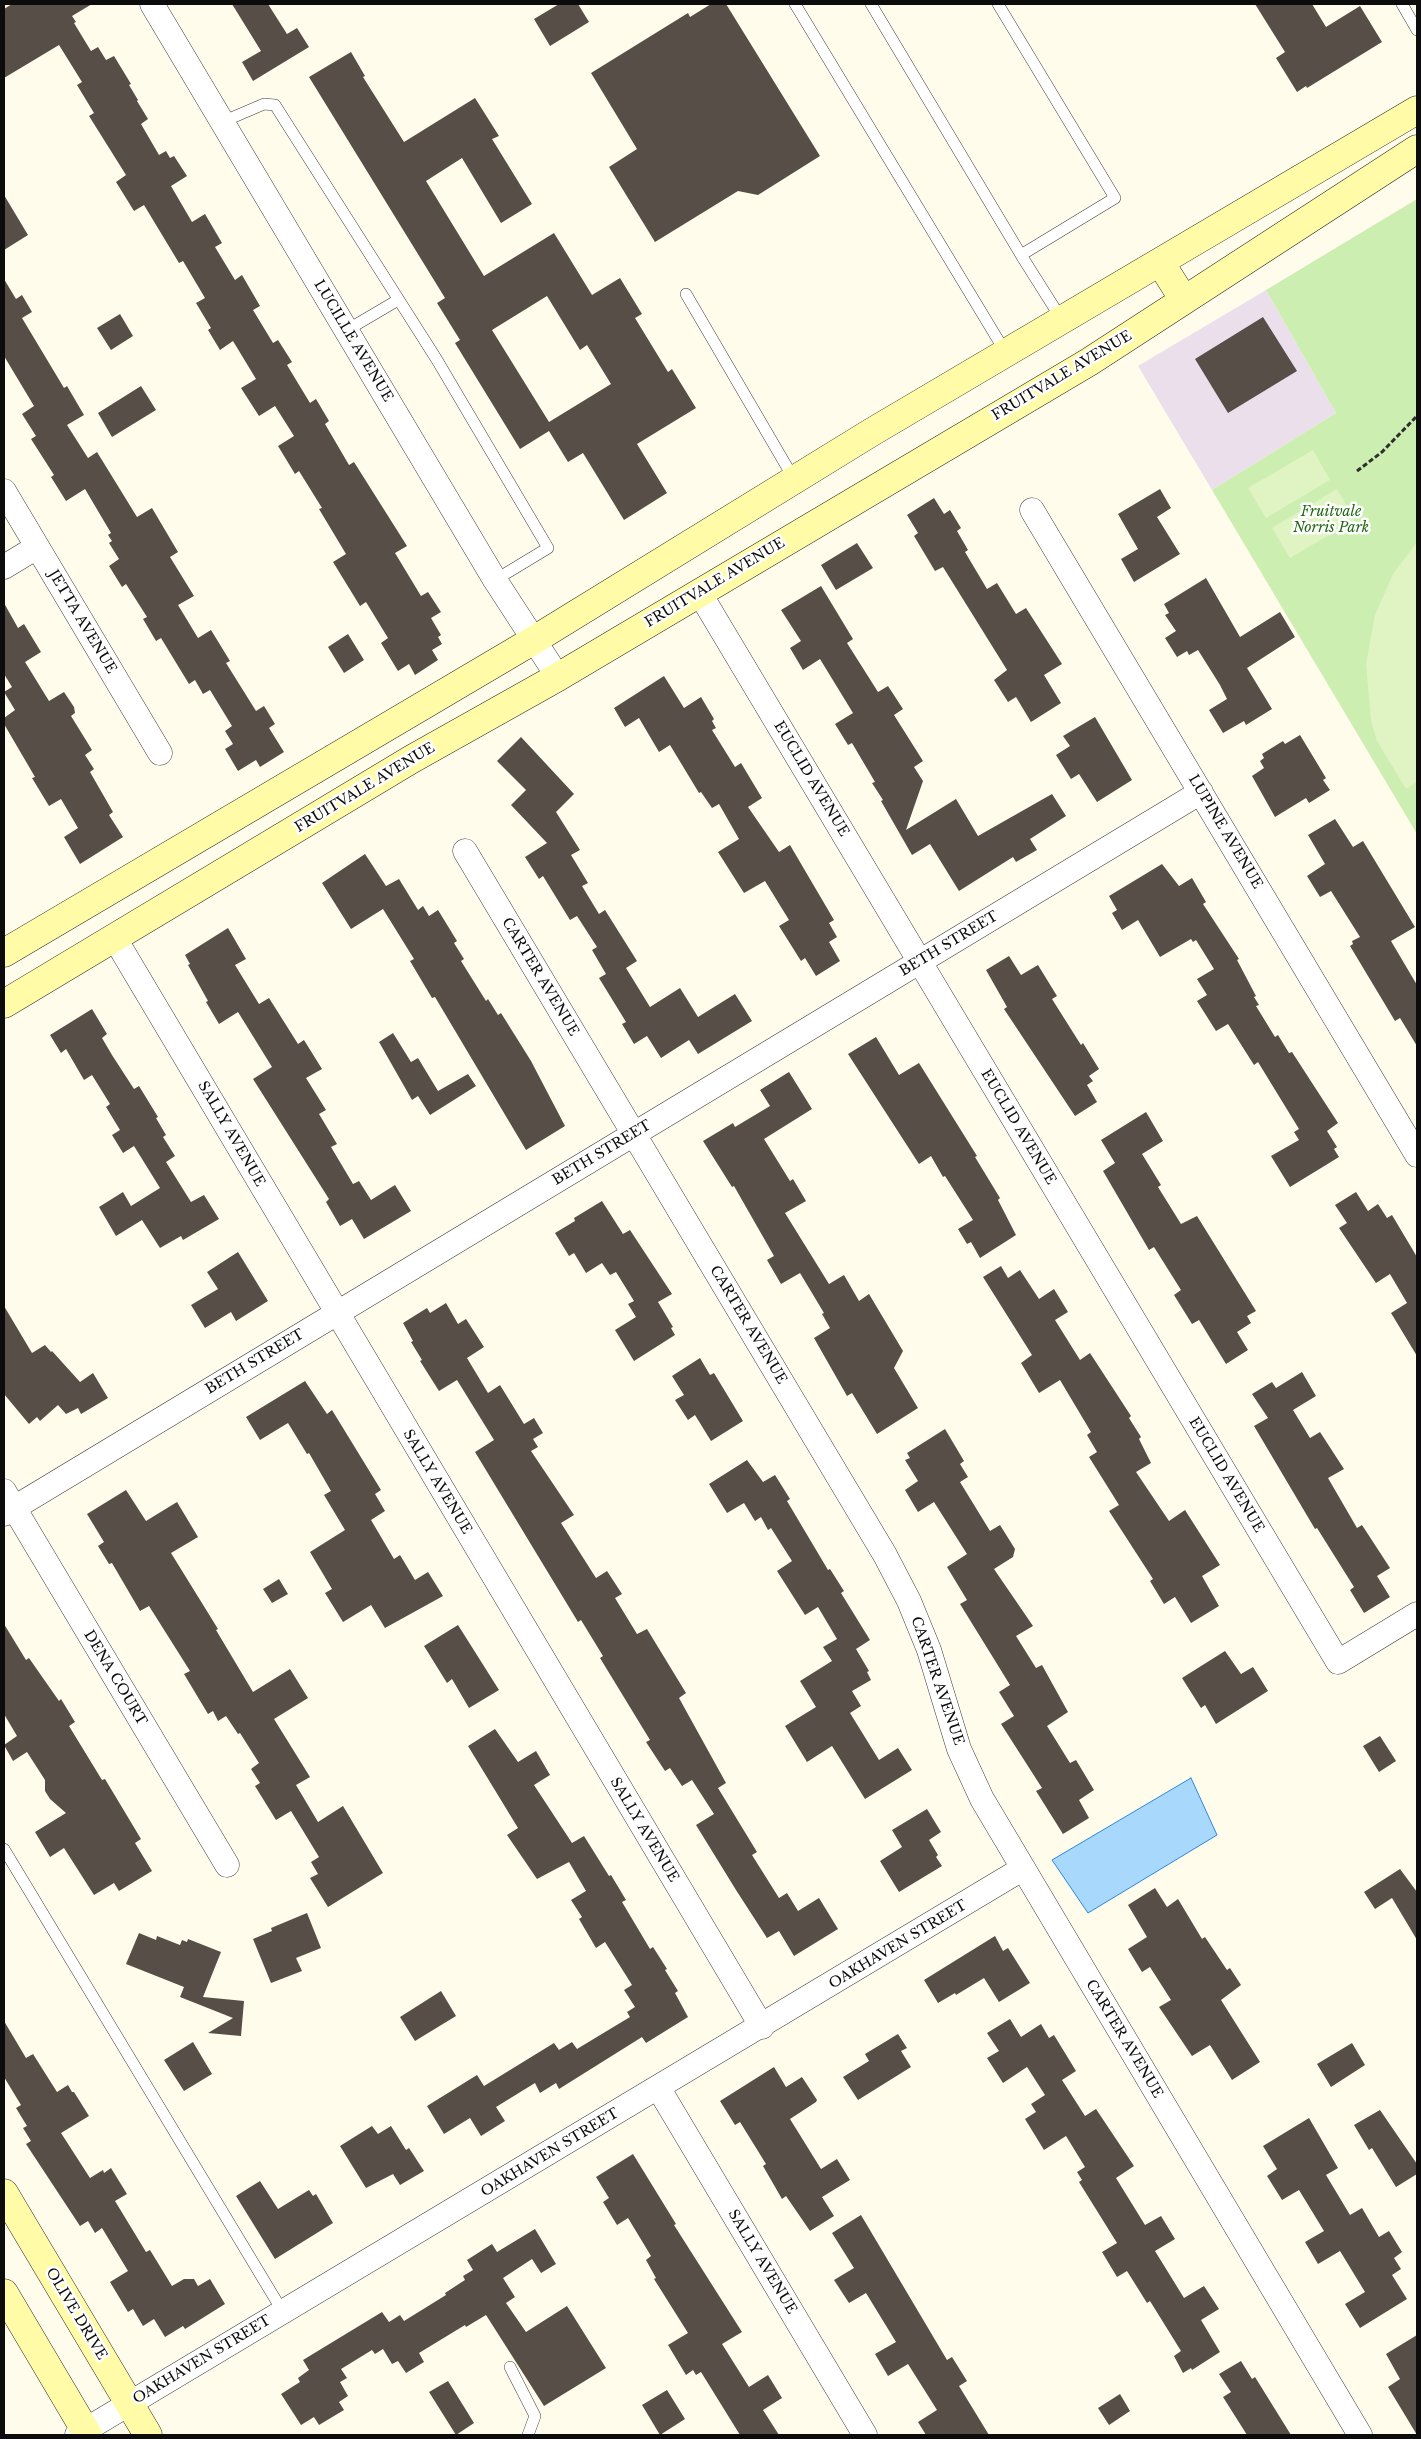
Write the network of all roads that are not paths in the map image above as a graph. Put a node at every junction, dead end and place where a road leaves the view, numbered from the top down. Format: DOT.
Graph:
graph roads {
  1 [pos="152,4"];
  2 [pos="795,4"];
  3 [pos="871,4"];
  4 [pos="998,4"];
  5 [pos="1402,4"];
  6 [pos="1417,30"];
  7 [pos="1417,110"];
  8 [pos="222,122"];
  9 [pos="1417,149"];
  10 [pos="1021,255"];
  11 [pos="1160,262"];
  12 [pos="686,294"];
  13 [pos="398,300"];
  14 [pos="1184,300"];
  15 [pos="1062,321"];
  16 [pos="347,330"];
  17 [pos="1006,354"];
  18 [pos="794,479"];
  19 [pos="4,492"];
  20 [pos="1032,510"];
  21 [pos="37,547"];
  22 [pos="4,567"];
  23 [pos="495,580"];
  24 [pos="699,592"];
  25 [pos="534,640"];
  26 [pos="558,677"];
  27 [pos="160,753"];
  28 [pos="1201,792"];
  29 [pos="465,851"];
  30 [pos="114,937"];
  31 [pos="4,953"];
  32 [pos="920,962"];
  33 [pos="4,1004"];
  34 [pos="634,1134"];
  35 [pos="1417,1155"];
  36 [pos="336,1314"];
  37 [pos="7,1504"];
  38 [pos="1417,1614"];
  39 [pos="4,1849"];
  40 [pos="227,1864"];
  41 [pos="1022,1869"];
  42 [pos="762,2027"];
  43 [pos="659,2089"];
  44 [pos="4,2193"];
  45 [pos="4,2293"];
  46 [pos="283,2312"];
  47 [pos="510,2368"];
  48 [pos="129,2403"];
  49 [pos="83,2434"];
  50 [pos="148,2435"];
  51 [pos="528,2435"];
  52 [pos="865,2435"];
  53 [pos="1360,2435"];
  1 -- 8 [label="street, LUCILLE AVENUE"];
  2 -- 17 [label="lane"];
  3 -- 10 [label="lane"];
  4 -- 10 [label="lane"];
  5 -- 6 [label="lane"];
  7 -- 11 [label="main road"];
  8 -- 13 [label="lane"];
  8 -- 16 [label="street, LUCILLE AVENUE"];
  9 -- 14 [label="main road, FRUITVALE AVENUE"];
  10 -- 15 [label="lane"];
  11 -- 14 [label="main road"];
  11 -- 15 [label="main road"];
  12 -- 18 [label="lane"];
  13 -- 16 [label="lane"];
  13 -- 23 [label="lane"];
  14 -- 24 [label="main road, FRUITVALE AVENUE"];
  15 -- 17 [label="main road"];
  16 -- 23 [label="street, LUCILLE AVENUE"];
  17 -- 18 [label="main road"];
  18 -- 25 [label="main road"];
  19 -- 21 [label="street, JETTA AVENUE"];
  20 -- 28 [label="street, LUPINE AVENUE"];
  21 -- 22 [label="street"];
  21 -- 27 [label="street, JETTA AVENUE"];
  23 -- 25 [label="street, LUCILLE AVENUE"];
  24 -- 26 [label="main road, FRUITVALE AVENUE"];
  24 -- 32 [label="street, EUCLID AVENUE"];
  25 -- 26 [label="street, LUCILLE AVENUE"];
  25 -- 31 [label="main road"];
  26 -- 30 [label="main road, FRUITVALE AVENUE"];
  28 -- 32 [label="street, BETH STREET"];
  28 -- 35 [label="street, LUPINE AVENUE"];
  29 -- 34 [label="street, CARTER AVENUE"];
  30 -- 33 [label="main road, FRUITVALE AVENUE"];
  30 -- 36 [label="street, SALLY AVENUE"];
  32 -- 34 [label="street, BETH STREET"];
  32 -- 38 [label="street, EUCLID AVENUE"];
  34 -- 36 [label="street, BETH STREET"];
  34 -- 41 [label="street, CARTER AVENUE"];
  36 -- 37 [label="street, BETH STREET"];
  36 -- 42 [label="street, SALLY AVENUE"];
  37 -- 40 [label="street, DENA COURT"];
  39 -- 46 [label="lane"];
  41 -- 42 [label="street, OAKHAVEN STREET"];
  41 -- 53 [label="street, CARTER AVENUE"];
  42 -- 43 [label="street, OAKHAVEN STREET"];
  43 -- 46 [label="street, OAKHAVEN STREET"];
  43 -- 52 [label="street, SALLY AVENUE"];
  44 -- 48 [label="main road, OLIVE DRIVE"];
  45 -- 49 [label="main road"];
  46 -- 48 [label="street, OAKHAVEN STREET"];
  47 -- 51 [label="lane"];
  48 -- 49 [label="street, OAKHAVEN STREET"];
  48 -- 50 [label="main road, OLIVE DRIVE"];
}
